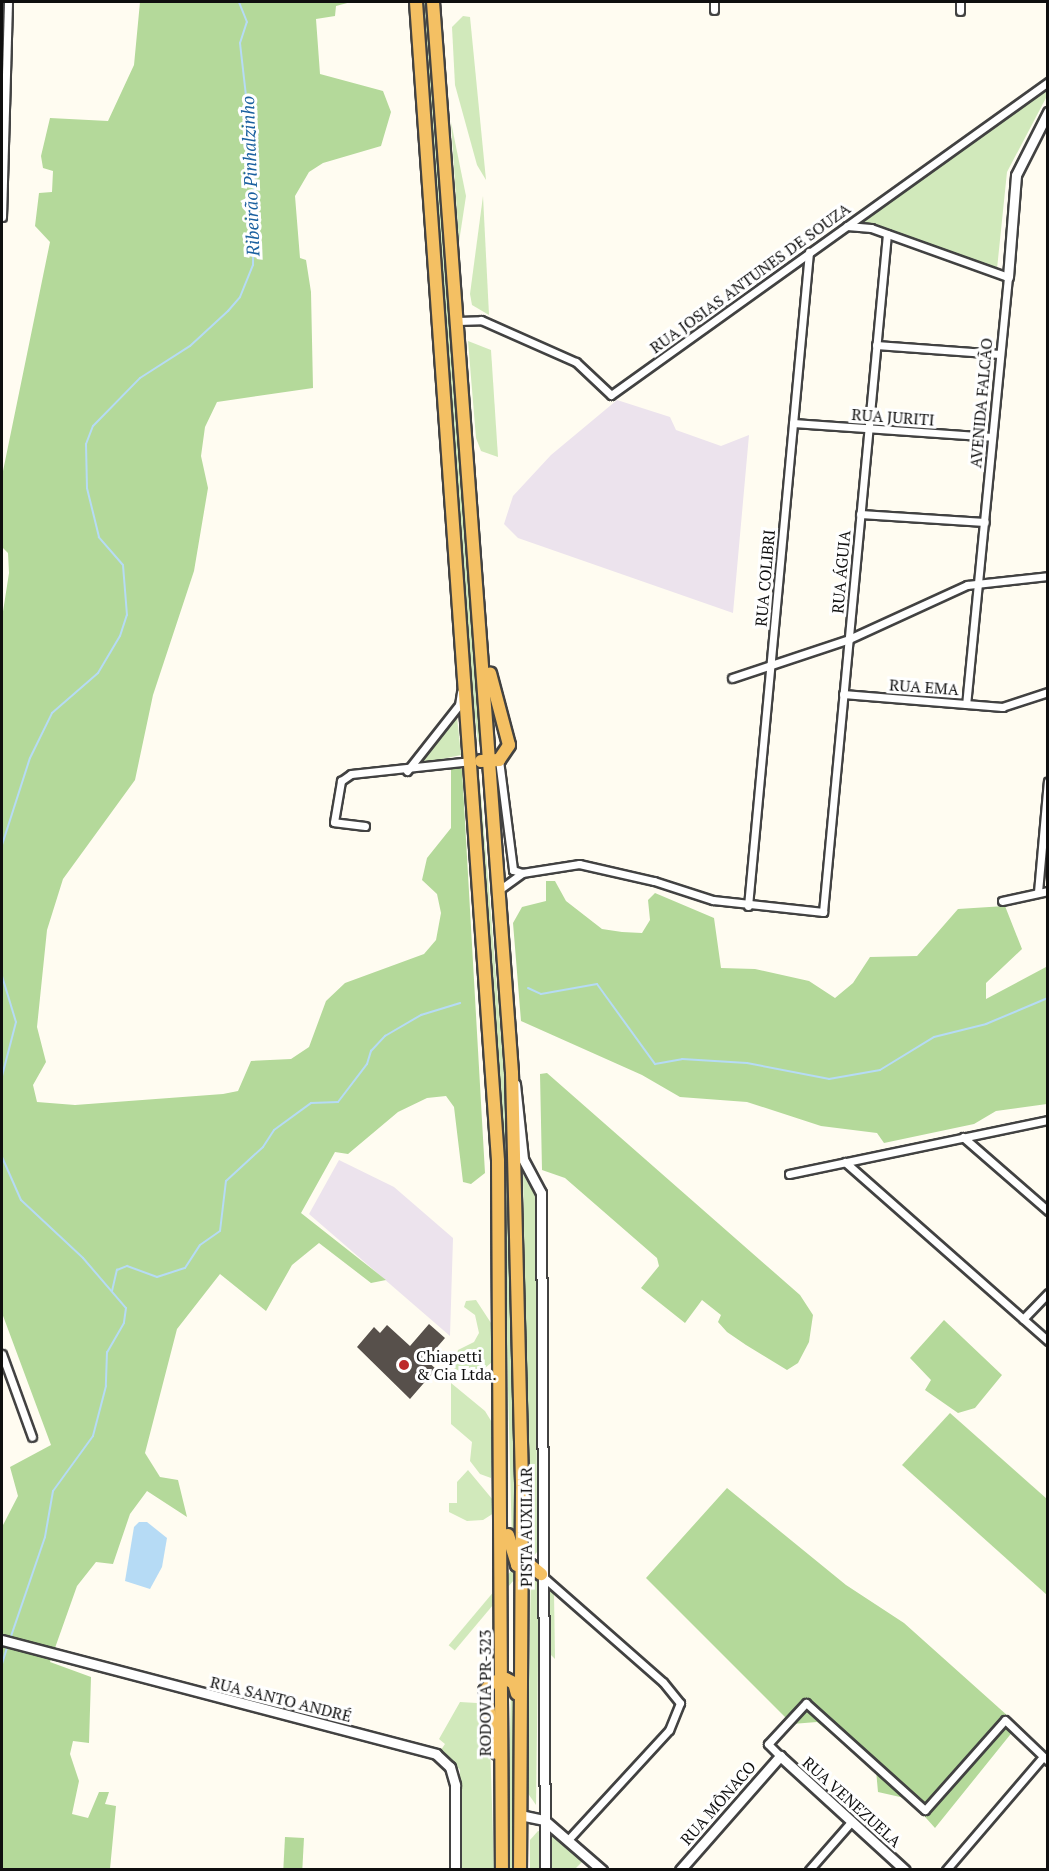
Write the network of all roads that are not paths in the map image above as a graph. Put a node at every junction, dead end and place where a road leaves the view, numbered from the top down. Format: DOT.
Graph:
graph roads {
  1 [pos="8,2"];
  2 [pos="416,2"];
  3 [pos="433,2"];
  4 [pos="714,2"];
  5 [pos="960,2"];
  6 [pos="714,10"];
  7 [pos="960,11"];
  8 [pos="1047,82"];
  9 [pos="1047,112"];
  10 [pos="4,126"];
  11 [pos="2,217"];
  12 [pos="847,225"];
  13 [pos="887,234"];
  14 [pos="809,252"];
  15 [pos="1008,277"];
  16 [pos="458,321"];
  17 [pos="876,345"];
  18 [pos="1000,354"];
  19 [pos="793,423"];
  20 [pos="868,430"];
  21 [pos="992,437"];
  22 [pos="860,514"];
  23 [pos="985,522"];
  24 [pos="473,550"];
  25 [pos="1047,576"];
  26 [pos="980,581"];
  27 [pos="849,639"];
  28 [pos="464,664"];
  29 [pos="771,664"];
  30 [pos="732,678"];
  31 [pos="1047,692"];
  32 [pos="843,694"];
  33 [pos="966,704"];
  34 [pos="485,761"];
  35 [pos="407,771"];
  36 [pos="1047,781"];
  37 [pos="365,826"];
  38 [pos="522,873"];
  39 [pos="499,890"];
  40 [pos="1047,891"];
  41 [pos="1038,892"];
  42 [pos="1002,901"];
  43 [pos="748,906"];
  44 [pos="512,1073"];
  45 [pos="1047,1120"];
  46 [pos="963,1137"];
  47 [pos="845,1162"];
  48 [pos="789,1174"];
  49 [pos="1047,1211"];
  50 [pos="1047,1293"];
  51 [pos="1023,1319"];
  52 [pos="1047,1341"];
  53 [pos="2,1354"];
  54 [pos="502,1417"];
  55 [pos="32,1437"];
  56 [pos="534,1566"];
  57 [pos="2,1640"];
  58 [pos="501,1679"];
  59 [pos="780,1756"];
  60 [pos="1045,1759"];
  61 [pos="520,1772"];
  62 [pos="520,1815"];
  63 [pos="544,1820"];
  64 [pos="851,1822"];
  65 [pos="568,1840"];
  66 [pos="455,1869"];
  67 [pos="502,1869"];
  68 [pos="520,1869"];
  69 [pos="545,1869"];
  70 [pos="602,1869"];
  71 [pos="680,1869"];
  72 [pos="809,1869"];
  73 [pos="905,1869"];
  74 [pos="946,1869"];
  1 -- 10 [label="street"];
  2 -- 28 [label="highway"];
  3 -- 16 [label="highway"];
  4 -- 6 [label="street"];
  5 -- 7 [label="street"];
  8 -- 12 [label="street, RUA JOSIAS ANTUNES DE SOUZA"];
  9 -- 15 [label="street, AVENIDA FALCÃO"];
  10 -- 11 [label="street"];
  12 -- 13 [label="street"];
  12 -- 14 [label="street, RUA JOSIAS ANTUNES DE SOUZA"];
  13 -- 15 [label="street"];
  13 -- 17 [label="street, RUA ÁGUIA"];
  14 -- 16 [label="street, RUA JOSIAS ANTUNES DE SOUZA"];
  14 -- 19 [label="street, RUA COLIBRI"];
  15 -- 18 [label="street, AVENIDA FALCÃO"];
  16 -- 24 [label="highway"];
  17 -- 18 [label="street"];
  17 -- 20 [label="street, RUA ÁGUIA"];
  18 -- 21 [label="street, AVENIDA FALCÃO"];
  19 -- 20 [label="street, RUA JURITI"];
  19 -- 29 [label="street, RUA COLIBRI"];
  20 -- 21 [label="street, RUA JURITI"];
  20 -- 22 [label="street, RUA ÁGUIA"];
  21 -- 23 [label="street, AVENIDA FALCÃO"];
  22 -- 23 [label="street"];
  22 -- 27 [label="street, RUA ÁGUIA"];
  23 -- 26 [label="street, AVENIDA FALCÃO"];
  24 -- 34 [label="highway"];
  24 -- 34 [label="highway"];
  25 -- 26 [label="street"];
  26 -- 27 [label="street"];
  26 -- 33 [label="street, AVENIDA FALCÃO"];
  27 -- 29 [label="street"];
  27 -- 32 [label="street, RUA ÁGUIA"];
  28 -- 34 [label="highway"];
  28 -- 35 [label="street"];
  29 -- 30 [label="street"];
  29 -- 43 [label="street, RUA COLIBRI"];
  31 -- 33 [label="street, RUA EMA"];
  32 -- 33 [label="street, RUA EMA"];
  32 -- 43 [label="street, RUA ÁGUIA"];
  34 -- 35 [label="street"];
  34 -- 38 [label="street"];
  34 -- 39 [label="highway"];
  34 -- 54 [label="highway"];
  35 -- 37 [label="street"];
  36 -- 41 [label="street"];
  38 -- 39 [label="street"];
  38 -- 43 [label="street"];
  39 -- 44 [label="highway"];
  40 -- 41 [label="street"];
  41 -- 42 [label="street"];
  44 -- 56 [label="highway"];
  44 -- 56 [label="street, PISTA AUXILIAR"];
  45 -- 46 [label="street"];
  46 -- 47 [label="street"];
  46 -- 49 [label="street"];
  47 -- 48 [label="street"];
  47 -- 51 [label="street"];
  50 -- 51 [label="street"];
  51 -- 52 [label="street"];
  53 -- 55 [label="street"];
  54 -- 56 [label="highway"];
  54 -- 58 [label="highway, RODOVIA PR-323"];
  56 -- 61 [label="highway"];
  56 -- 63 [label="street, PISTA AUXILIAR"];
  56 -- 65 [label="street"];
  57 -- 66 [label="street, RUA SANTO ANDRÉ"];
  58 -- 61 [label="highway"];
  58 -- 67 [label="highway, RODOVIA PR-323"];
  58 -- 67 [label="highway"];
  59 -- 60 [label="street"];
  59 -- 64 [label="street, RUA VENEZUELA"];
  59 -- 71 [label="street, RUA MÔNACO"];
  60 -- 74 [label="street"];
  61 -- 62 [label="highway"];
  62 -- 63 [label="street"];
  62 -- 68 [label="highway"];
  63 -- 65 [label="street"];
  63 -- 69 [label="street, PISTA AUXILIAR"];
  64 -- 72 [label="street"];
  64 -- 73 [label="street, RUA VENEZUELA"];
  65 -- 70 [label="street"];
}
